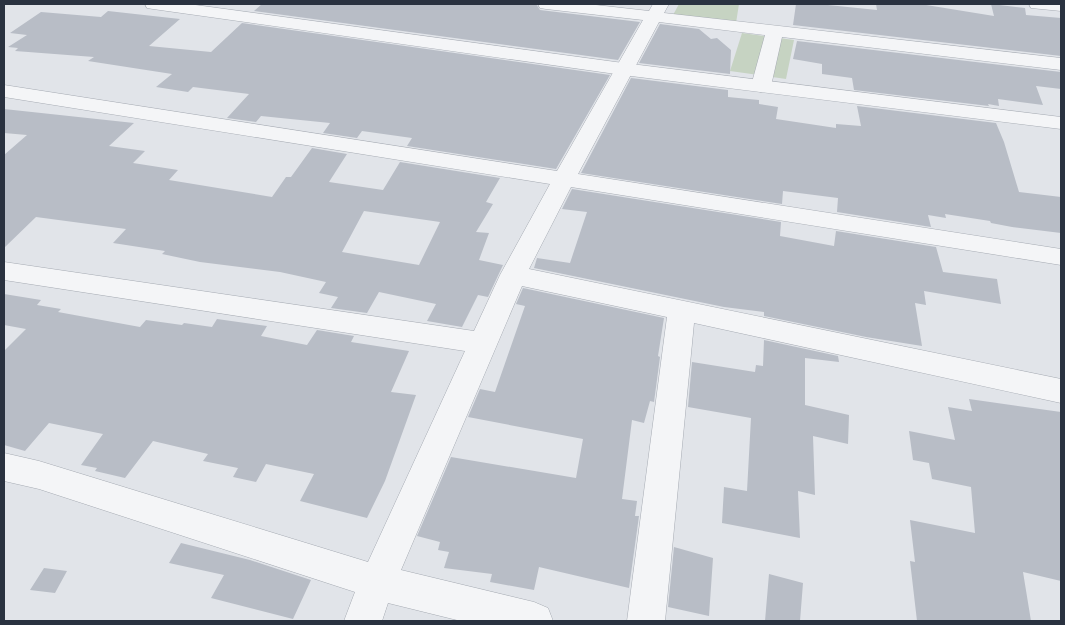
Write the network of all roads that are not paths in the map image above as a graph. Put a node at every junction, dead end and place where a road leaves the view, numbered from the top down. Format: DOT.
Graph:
graph roads {
  1 [pos="153,4"];
  2 [pos="546,4"];
  3 [pos="1037,4"];
  4 [pos="1061,6"];
  5 [pos="656,10"];
  6 [pos="775,31"];
  7 [pos="1061,64"];
  8 [pos="622,69"];
  9 [pos="761,86"];
  10 [pos="4,91"];
  11 [pos="1061,123"];
  12 [pos="565,178"];
  13 [pos="1061,257"];
  14 [pos="4,271"];
  15 [pos="513,275"];
  16 [pos="682,310"];
  17 [pos="484,343"];
  18 [pos="1061,392"];
  19 [pos="4,467"];
  20 [pos="376,582"];
  21 [pos="363,621"];
  22 [pos="534,621"];
  23 [pos="646,621"];
  1 -- 8 [label="street"];
  2 -- 5 [label="street"];
  3 -- 4 [label="street"];
  5 -- 6 [label="street"];
  5 -- 8 [label="street"];
  6 -- 7 [label="street"];
  6 -- 9 [label="street"];
  8 -- 9 [label="street"];
  8 -- 12 [label="street"];
  9 -- 11 [label="street"];
  10 -- 12 [label="street"];
  12 -- 13 [label="street"];
  12 -- 15 [label="street"];
  14 -- 17 [label="street"];
  15 -- 16 [label="street"];
  15 -- 17 [label="street"];
  16 -- 18 [label="street"];
  16 -- 23 [label="street"];
  17 -- 20 [label="street"];
  19 -- 20 [label="street"];
  20 -- 21 [label="street"];
  20 -- 22 [label="street"];
}
